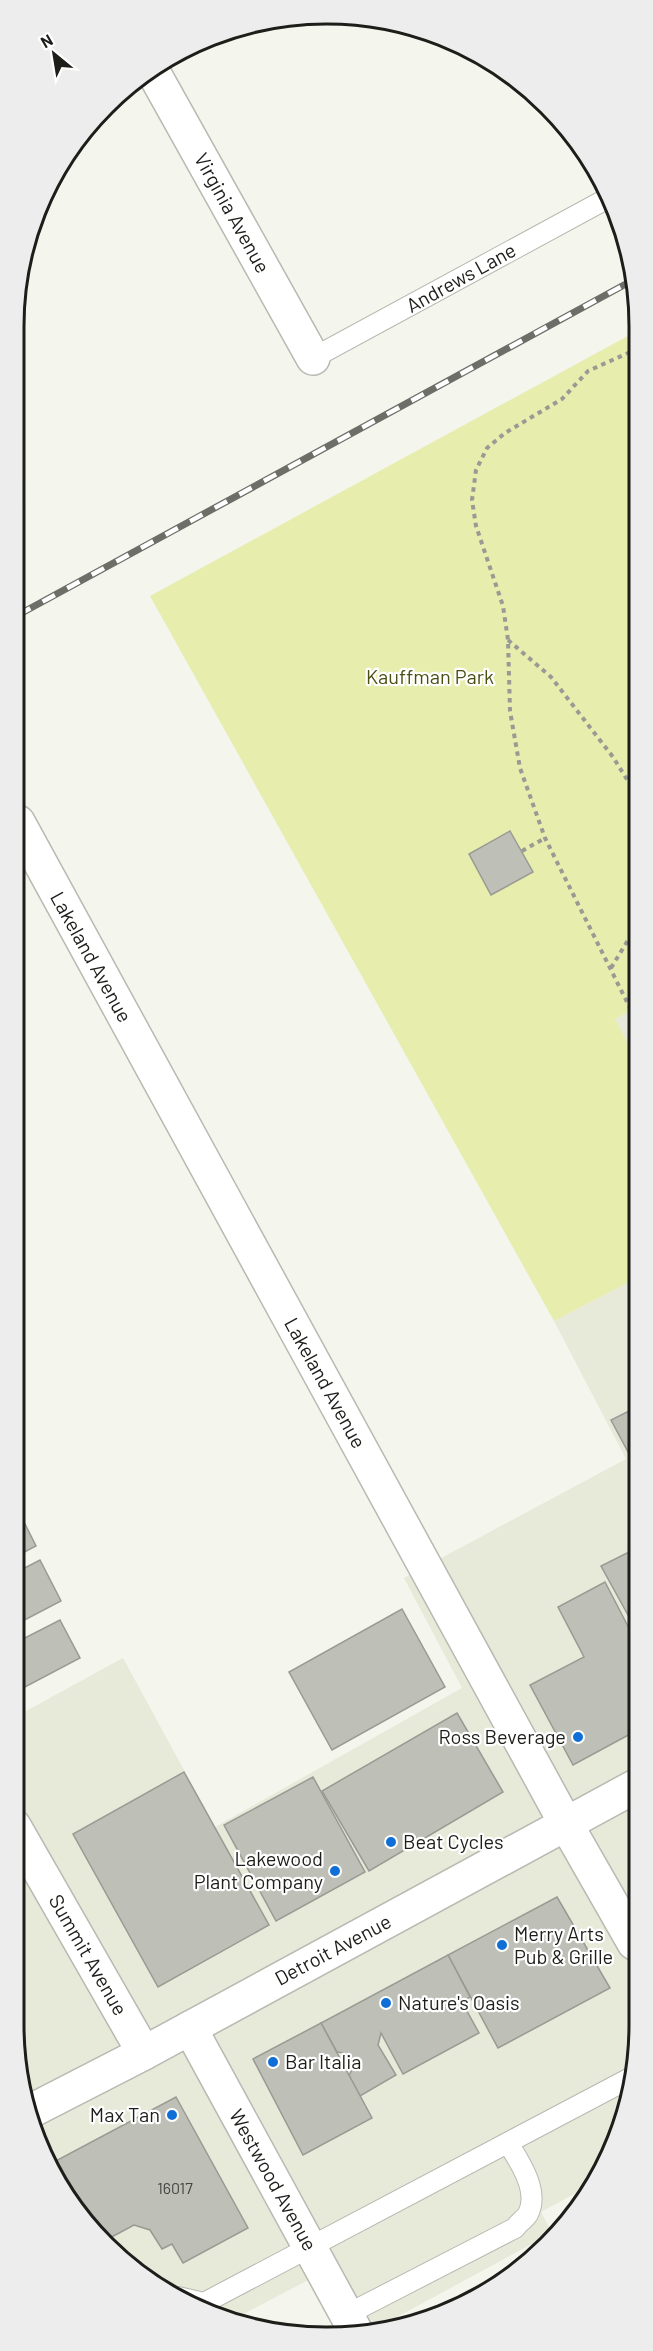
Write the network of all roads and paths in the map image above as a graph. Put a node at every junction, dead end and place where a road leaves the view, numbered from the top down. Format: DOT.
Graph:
graph roads {
  1 [pos="156,77"];
  2 [pos="602,201"];
  3 [pos="629,353"];
  4 [pos="313,358"];
  5 [pos="508,640"];
  6 [pos="629,783"];
  7 [pos="24,833"];
  8 [pos="545,838"];
  9 [pos="522,851"];
  10 [pos="629,938"];
  11 [pos="611,968"];
  12 [pos="629,1006"];
  13 [pos="629,1790"];
  14 [pos="566,1824"];
  15 [pos="24,1843"];
  16 [pos="629,1935"];
  17 [pos="190,2028"];
  18 [pos="144,2053"];
  19 [pos="623,2082"];
  20 [pos="36,2109"];
  21 [pos="508,2143"];
  22 [pos="310,2247"];
  23 [pos="206,2302"];
  24 [pos="351,2323"];
  1 -- 4 [label="street, Virginia Avenue"];
  2 -- 4 [label="lane, Andrews Lane"];
  3 -- 5 [label="path"];
  5 -- 6 [label="path"];
  5 -- 8 [label="path"];
  7 -- 14 [label="street, Lakeland Avenue"];
  8 -- 9 [label="path"];
  8 -- 11 [label="path"];
  10 -- 11 [label="path"];
  11 -- 12 [label="path"];
  13 -- 14 [label="street, Detroit Avenue"];
  14 -- 16 [label="street, Lakeland Avenue"];
  14 -- 17 [label="street, Detroit Avenue"];
  15 -- 18 [label="street, Summit Avenue"];
  17 -- 18 [label="street, Detroit Avenue"];
  17 -- 22 [label="street, Westwood Avenue"];
  18 -- 20 [label="street, Detroit Avenue"];
  19 -- 21 [label="lane"];
  21 -- 22 [label="lane"];
  21 -- 24 [label="lane"];
  22 -- 23 [label="lane"];
  22 -- 24 [label="street, Westwood Avenue"];
}
